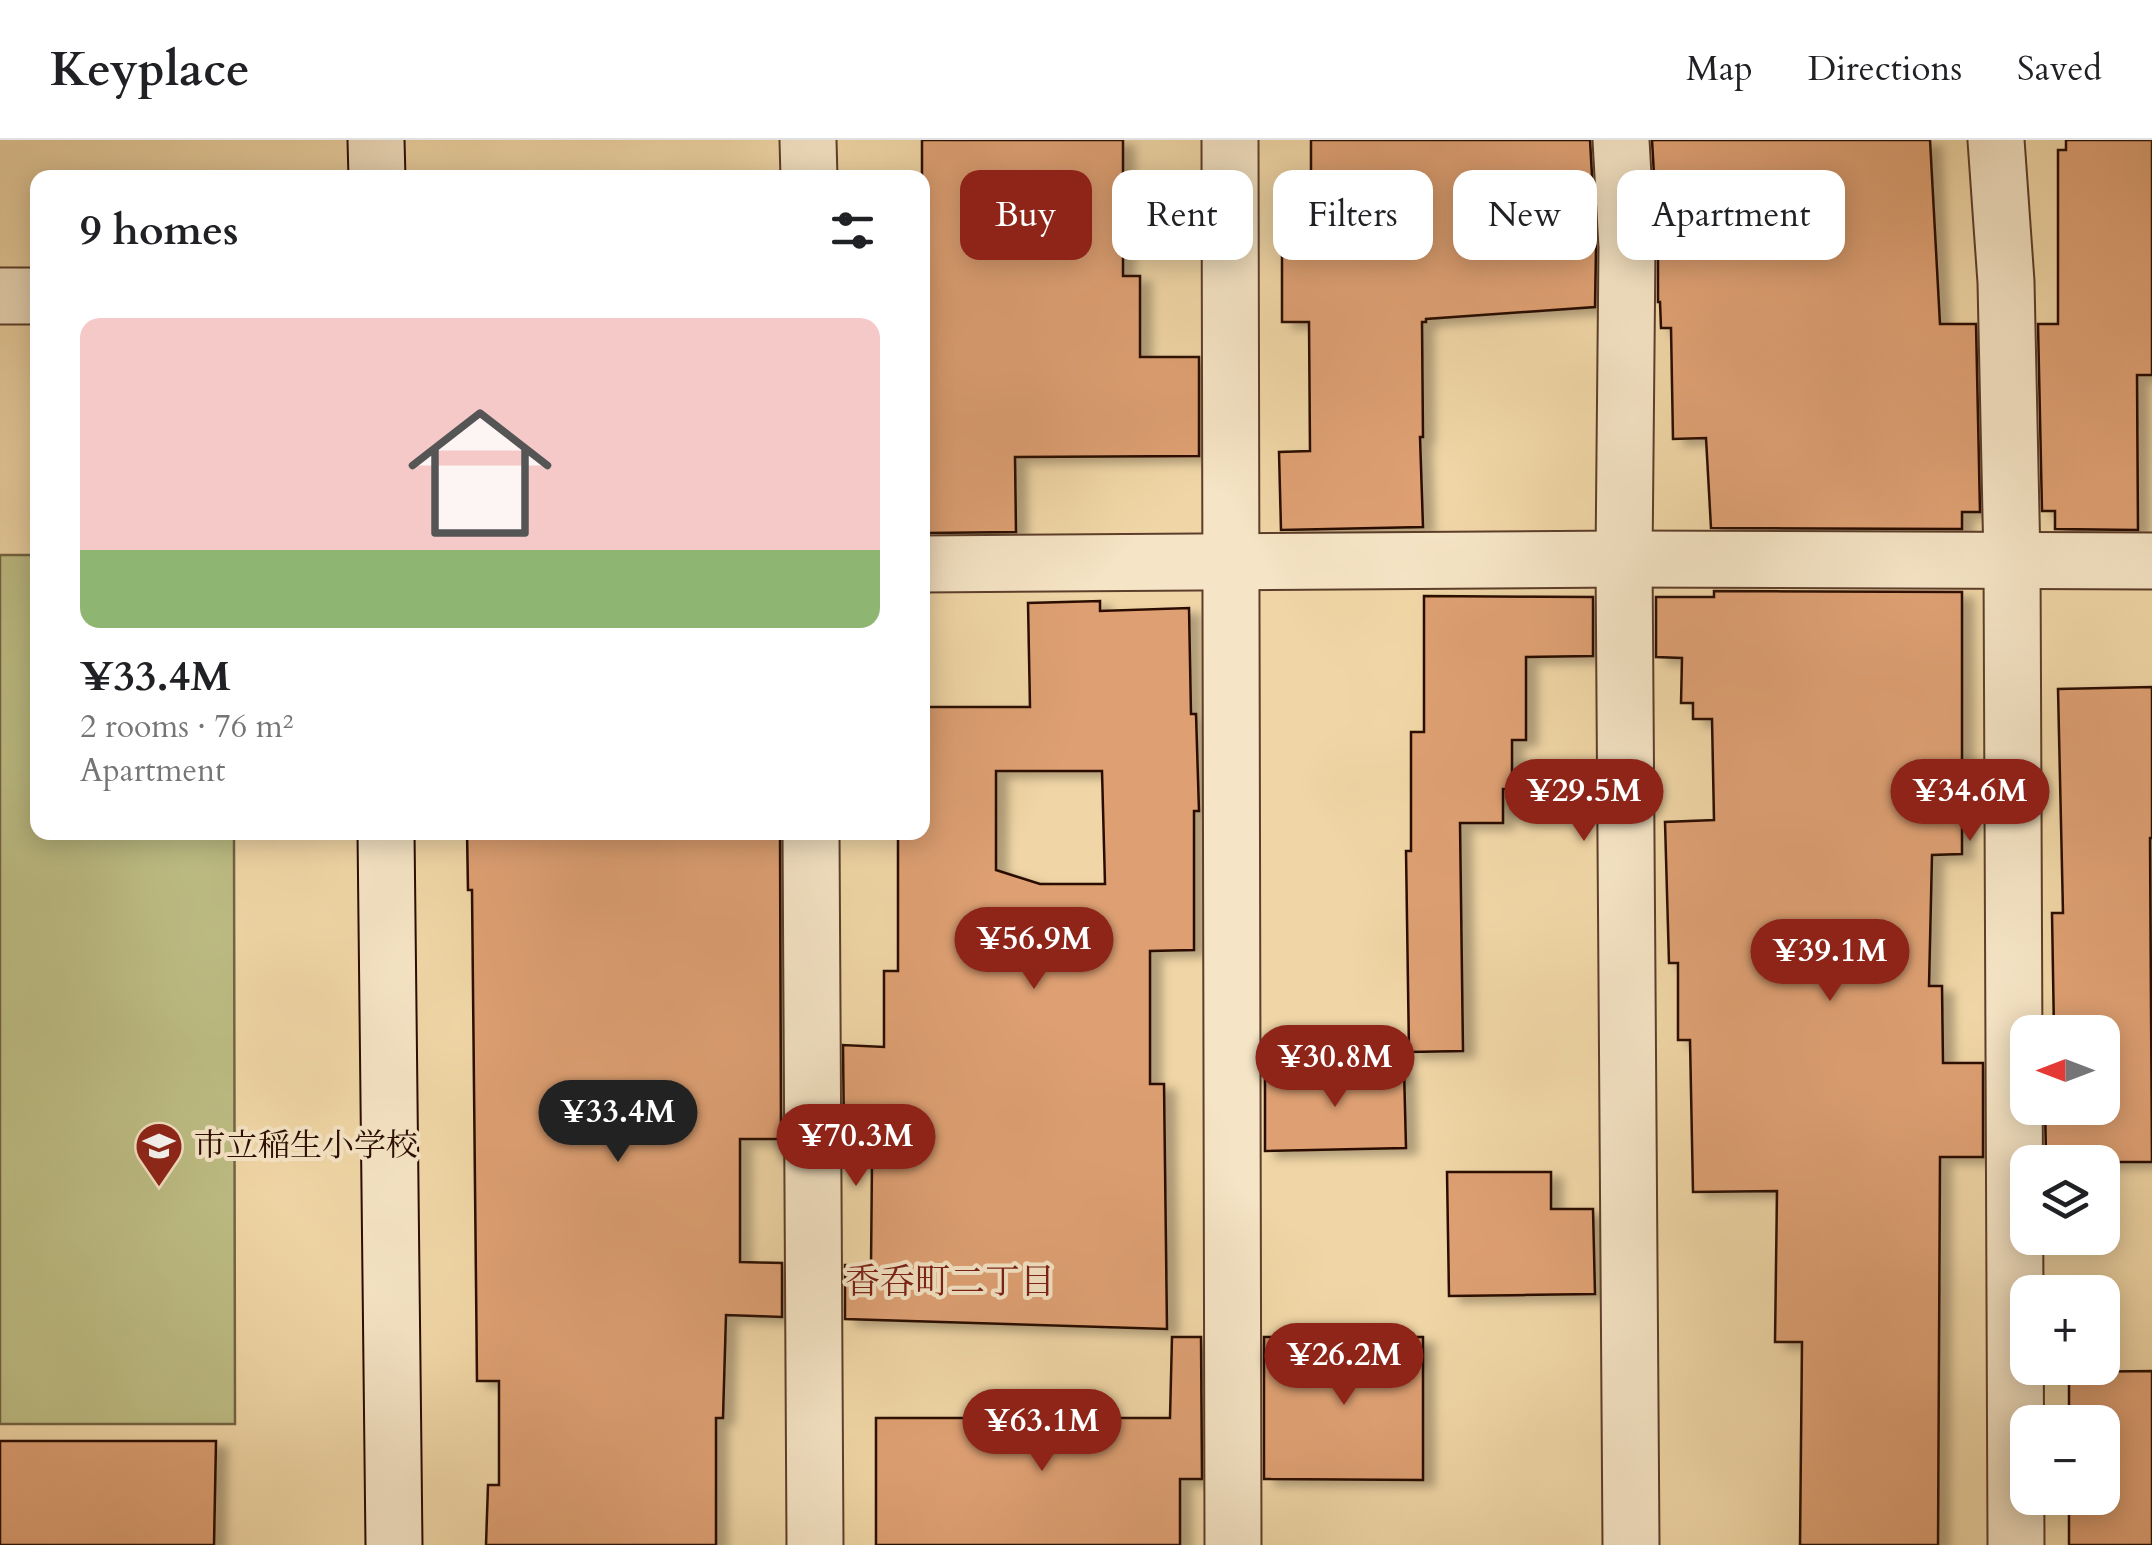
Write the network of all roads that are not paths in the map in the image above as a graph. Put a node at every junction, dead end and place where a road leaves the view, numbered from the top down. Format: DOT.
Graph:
graph roads {
  1 [pos="376,140"];
  2 [pos="808,140"];
  3 [pos="1230,140"];
  4 [pos="1621,140"];
  5 [pos="1996,140"];
  6 [pos="378,170"];
  7 [pos="808,170"];
  8 [pos="0,296"];
  9 [pos="30,296"];
  10 [pos="1624,559"];
  11 [pos="2152,560"];
  12 [pos="2012,561"];
  13 [pos="930,564"];
  14 [pos="1231,564"];
  15 [pos="386,840"];
  16 [pos="811,840"];
  17 [pos="394,1545"];
  18 [pos="815,1545"];
  19 [pos="1233,1545"];
  20 [pos="1631,1545"];
  21 [pos="2016,1545"];
  1 -- 6 [label="street"];
  2 -- 7 [label="street"];
  3 -- 14 [label="street"];
  4 -- 10 [label="street"];
  5 -- 12 [label="street"];
  8 -- 9 [label="street"];
  10 -- 12 [label="street"];
  10 -- 14 [label="street"];
  10 -- 20 [label="street"];
  11 -- 12 [label="street"];
  12 -- 21 [label="street"];
  13 -- 14 [label="street"];
  14 -- 19 [label="street"];
  15 -- 17 [label="street"];
  16 -- 18 [label="street"];
}
